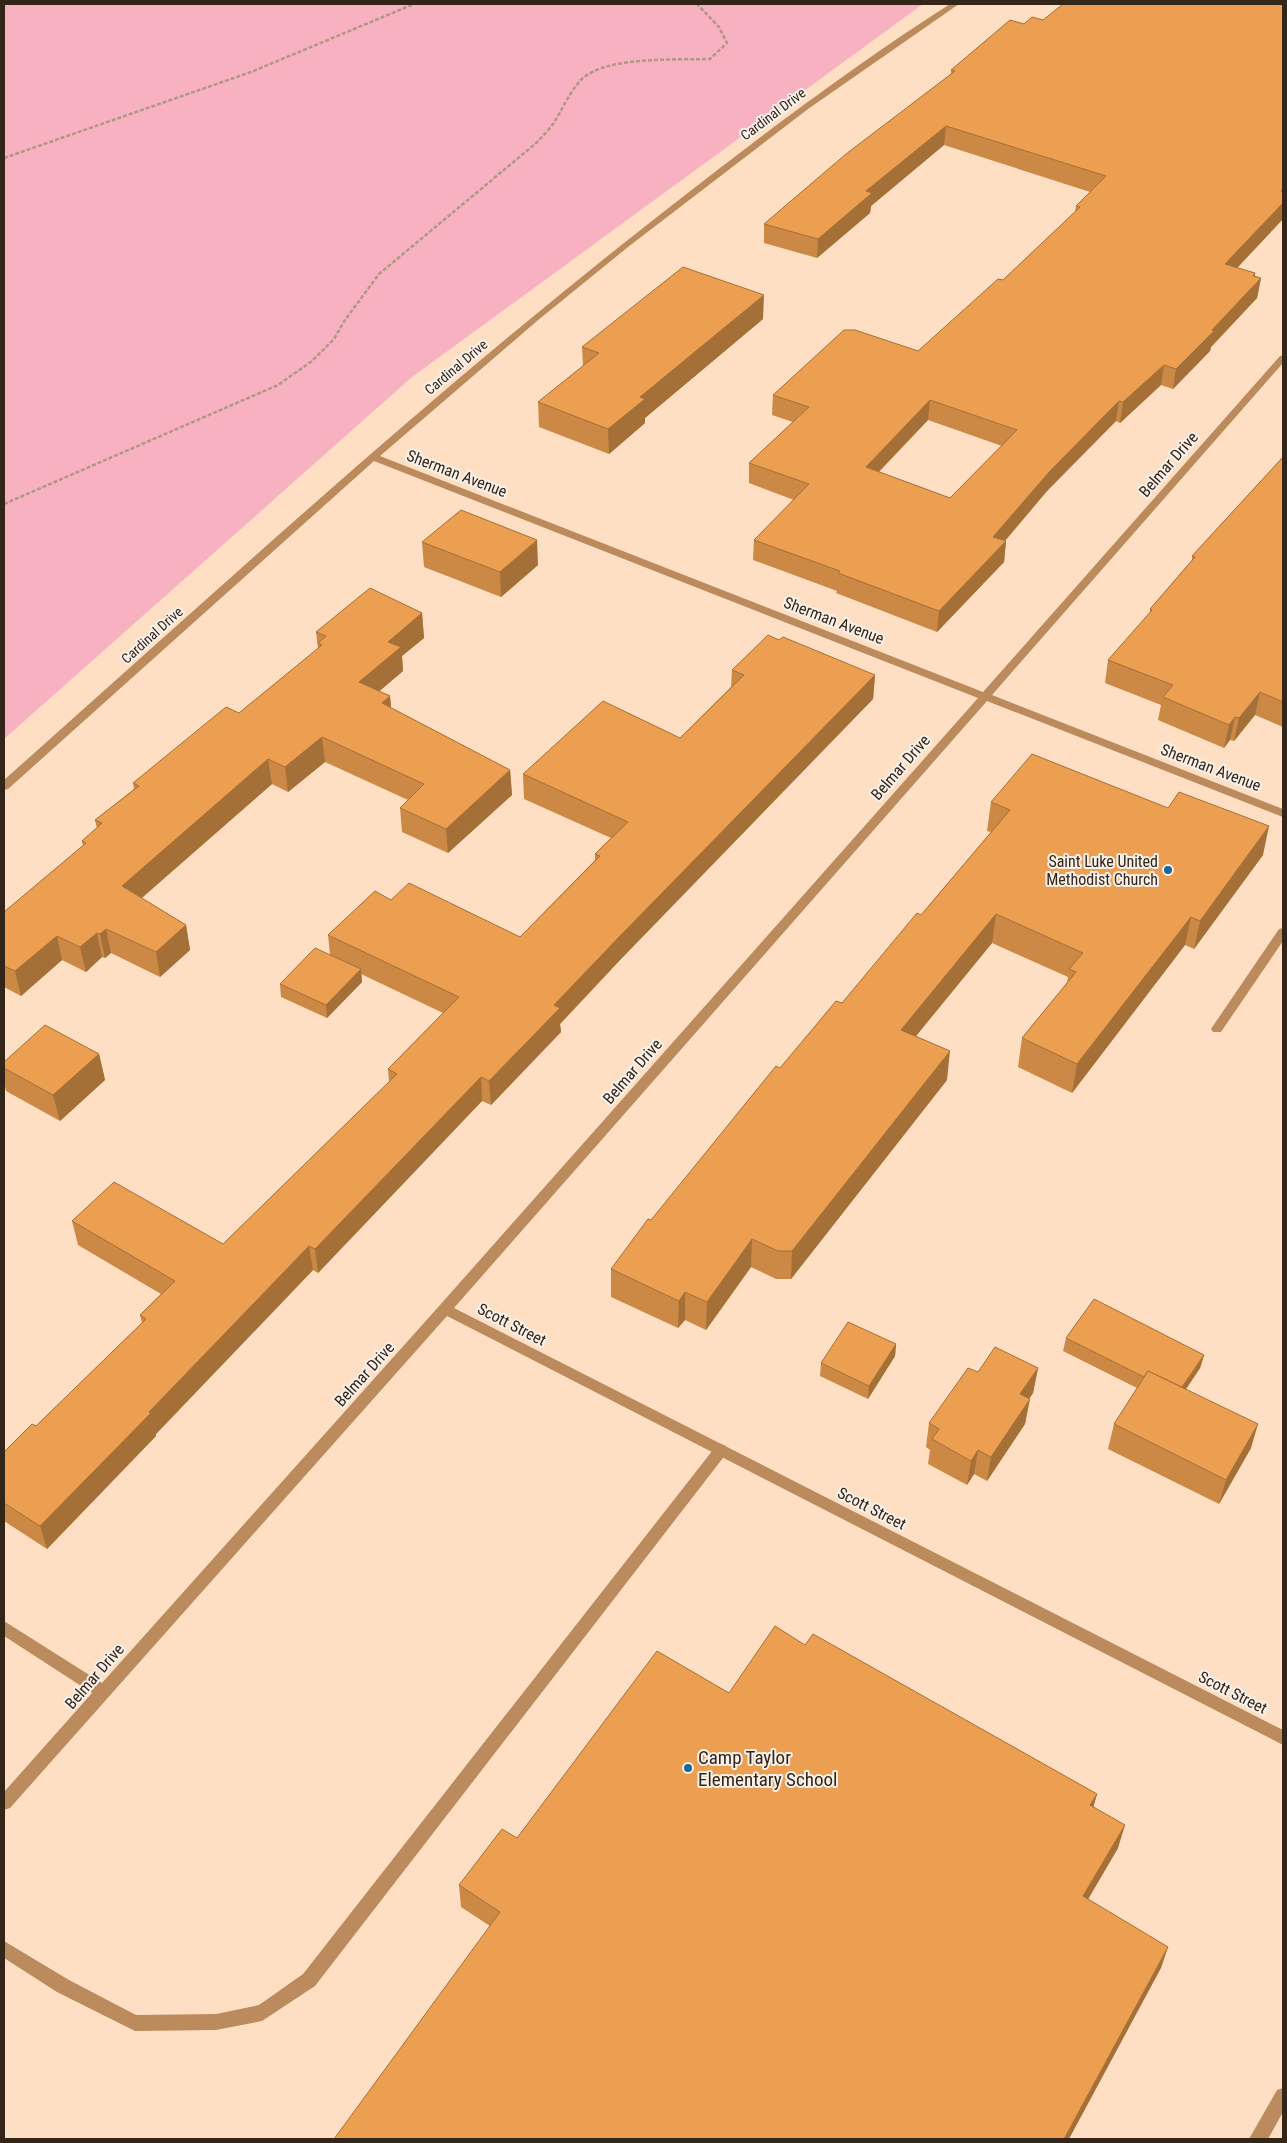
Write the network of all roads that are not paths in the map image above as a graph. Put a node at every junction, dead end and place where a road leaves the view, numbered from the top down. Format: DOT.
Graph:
graph roads {
  1 [pos="954,4"];
  2 [pos="1283,358"];
  3 [pos="373,457"];
  4 [pos="984,697"];
  5 [pos="4,786"];
  6 [pos="1283,813"];
  7 [pos="1283,932"];
  8 [pos="1217,1029"];
  9 [pos="446,1309"];
  10 [pos="721,1450"];
  11 [pos="4,1628"];
  12 [pos="103,1692"];
  13 [pos="1283,1738"];
  14 [pos="4,1803"];
  15 [pos="4,1949"];
  16 [pos="1283,2096"];
  17 [pos="1258,2139"];
  1 -- 3 [label="street, Cardinal Drive"];
  2 -- 4 [label="street, Belmar Drive"];
  3 -- 4 [label="street, Sherman Avenue"];
  3 -- 5 [label="street, Cardinal Drive"];
  4 -- 6 [label="street, Sherman Avenue"];
  4 -- 9 [label="street, Belmar Drive"];
  7 -- 8 [label="street"];
  9 -- 10 [label="street, Scott Street"];
  9 -- 12 [label="street, Belmar Drive"];
  10 -- 13 [label="street, Scott Street"];
  10 -- 15 [label="street"];
  11 -- 12 [label="street"];
  12 -- 14 [label="street, Belmar Drive"];
  16 -- 17 [label="street"];
}
